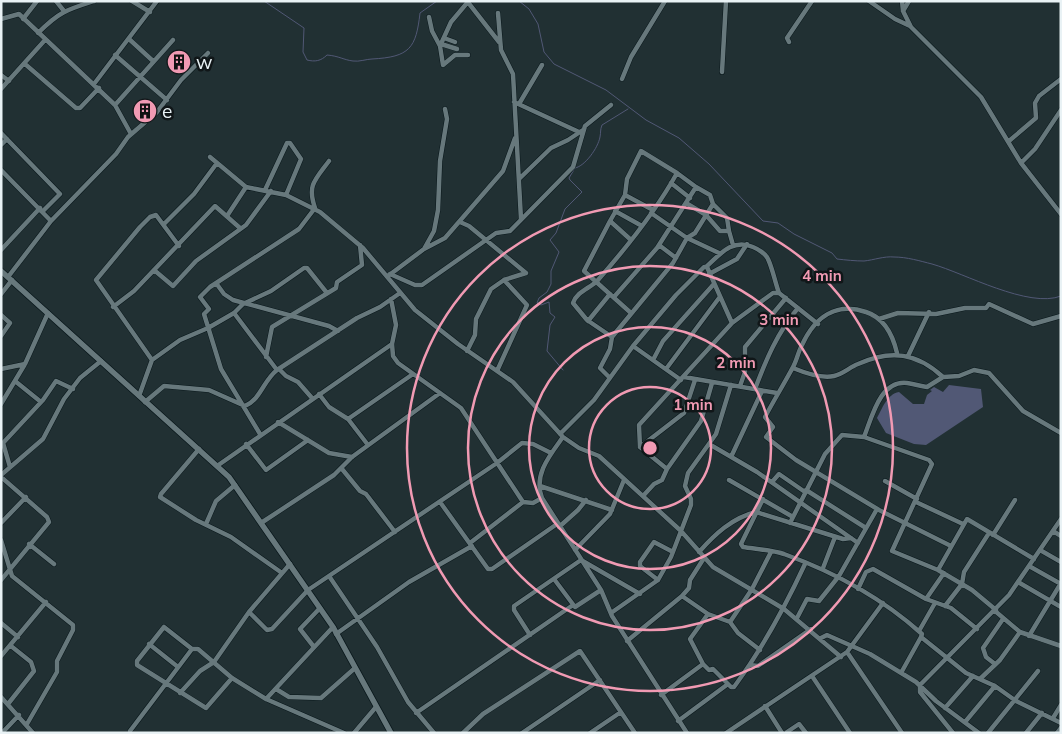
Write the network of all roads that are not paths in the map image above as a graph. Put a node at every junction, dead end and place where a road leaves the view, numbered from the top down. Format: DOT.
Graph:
graph roads {
  1 [pos="38,1"];
  2 [pos="56,1"];
  3 [pos="94,1"];
  4 [pos="132,1"];
  5 [pos="157,1"];
  6 [pos="665,1"];
  7 [pos="726,1"];
  8 [pos="812,1"];
  9 [pos="869,1"];
  10 [pos="902,1"];
  11 [pos="908,1"];
  12 [pos="467,2"];
  13 [pos="64,11"];
  14 [pos="150,12"];
  15 [pos="903,12"];
  16 [pos="498,13"];
  17 [pos="429,17"];
  18 [pos="24,18"];
  19 [pos="1,19"];
  20 [pos="911,27"];
  21 [pos="38,33"];
  22 [pos="129,38"];
  23 [pos="444,38"];
  24 [pos="45,40"];
  25 [pos="173,40"];
  26 [pos="455,42"];
  27 [pos="788,42"];
  28 [pos="500,43"];
  29 [pos="441,45"];
  30 [pos="457,49"];
  31 [pos="208,53"];
  32 [pos="115,55"];
  33 [pos="468,55"];
  34 [pos="153,61"];
  35 [pos="25,64"];
  36 [pos="542,65"];
  37 [pos="722,72"];
  38 [pos="1,74"];
  39 [pos="139,76"];
  40 [pos="622,79"];
  41 [pos="1061,79"];
  42 [pos="9,81"];
  43 [pos="94,84"];
  44 [pos="99,88"];
  45 [pos="1,89"];
  46 [pos="167,100"];
  47 [pos="517,103"];
  48 [pos="115,105"];
  49 [pos="612,106"];
  50 [pos="445,109"];
  51 [pos="1061,110"];
  52 [pos="581,131"];
  53 [pos="1,133"];
  54 [pos="131,134"];
  55 [pos="516,134"];
  56 [pos="7,140"];
  57 [pos="1009,141"];
  58 [pos="1,145"];
  59 [pos="210,157"];
  60 [pos="329,161"];
  61 [pos="217,163"];
  62 [pos="1021,163"];
  63 [pos="1,170"];
  64 [pos="677,173"];
  65 [pos="518,179"];
  66 [pos="671,183"];
  67 [pos="246,187"];
  68 [pos="696,187"];
  69 [pos="265,190"];
  70 [pos="271,191"];
  71 [pos="286,195"];
  72 [pos="625,195"];
  73 [pos="690,198"];
  74 [pos="686,203"];
  75 [pos="713,204"];
  76 [pos="315,208"];
  77 [pos="41,210"];
  78 [pos="615,211"];
  79 [pos="652,211"];
  80 [pos="1061,214"];
  81 [pos="706,215"];
  82 [pos="227,216"];
  83 [pos="521,218"];
  84 [pos="51,221"];
  85 [pos="610,221"];
  86 [pos="460,222"];
  87 [pos="164,224"];
  88 [pos="642,226"];
  89 [pos="672,227"];
  90 [pos="240,228"];
  91 [pos="729,231"];
  92 [pos="687,238"];
  93 [pos="486,240"];
  94 [pos="631,240"];
  95 [pos="747,244"];
  96 [pos="360,245"];
  97 [pos="659,245"];
  98 [pos="734,245"];
  99 [pos="179,246"];
  100 [pos="424,249"];
  101 [pos="1,250"];
  102 [pos="719,253"];
  103 [pos="676,258"];
  104 [pos="706,266"];
  105 [pos="154,270"];
  106 [pos="1,271"];
  107 [pos="709,274"];
  108 [pos="388,275"];
  109 [pos="10,278"];
  110 [pos="504,280"];
  111 [pos="596,282"];
  112 [pos="216,283"];
  113 [pos="713,284"];
  114 [pos="327,293"];
  115 [pos="400,293"];
  116 [pos="779,293"];
  117 [pos="1,294"];
  118 [pos="612,296"];
  119 [pos="719,298"];
  120 [pos="786,298"];
  121 [pos="391,299"];
  122 [pos="243,304"];
  123 [pos="113,307"];
  124 [pos="798,308"];
  125 [pos="929,312"];
  126 [pos="48,313"];
  127 [pos="234,313"];
  128 [pos="631,313"];
  129 [pos="1,315"];
  130 [pos="290,316"];
  131 [pos="1061,316"];
  132 [pos="879,320"];
  133 [pos="588,321"];
  134 [pos="732,323"];
  135 [pos="818,324"];
  136 [pos="208,328"];
  137 [pos="338,331"];
  138 [pos="1,336"];
  139 [pos="612,337"];
  140 [pos="392,344"];
  141 [pos="633,346"];
  142 [pos="467,350"];
  143 [pos="897,353"];
  144 [pos="266,356"];
  145 [pos="908,356"];
  146 [pos="152,360"];
  147 [pos="653,360"];
  148 [pos="102,362"];
  149 [pos="25,364"];
  150 [pos="793,368"];
  151 [pos="1,369"];
  152 [pos="666,369"];
  153 [pos="278,370"];
  154 [pos="497,371"];
  155 [pos="413,374"];
  156 [pos="944,377"];
  157 [pos="610,378"];
  158 [pos="683,378"];
  159 [pos="696,380"];
  160 [pos="15,381"];
  161 [pos="712,382"];
  162 [pos="731,385"];
  163 [pos="740,386"];
  164 [pos="73,389"];
  165 [pos="755,389"];
  166 [pos="762,391"];
  167 [pos="440,393"];
  168 [pos="777,393"];
  169 [pos="319,394"];
  170 [pos="139,396"];
  171 [pos="312,398"];
  172 [pos="41,402"];
  173 [pos="145,402"];
  174 [pos="1,404"];
  175 [pos="245,406"];
  176 [pos="348,419"];
  177 [pos="278,422"];
  178 [pos="1061,433"];
  179 [pos="260,434"];
  180 [pos="562,435"];
  181 [pos="864,437"];
  182 [pos="308,440"];
  183 [pos="246,444"];
  184 [pos="709,444"];
  185 [pos="368,445"];
  186 [pos="640,447"];
  187 [pos="199,449"];
  188 [pos="551,453"];
  189 [pos="352,457"];
  190 [pos="731,457"];
  191 [pos="497,464"];
  192 [pos="217,466"];
  193 [pos="10,467"];
  194 [pos="342,469"];
  195 [pos="667,469"];
  196 [pos="816,471"];
  197 [pos="1,476"];
  198 [pos="624,480"];
  199 [pos="729,480"];
  200 [pos="885,481"];
  201 [pos="772,482"];
  202 [pos="235,485"];
  203 [pos="540,486"];
  204 [pos="806,491"];
  205 [pos="643,496"];
  206 [pos="26,498"];
  207 [pos="542,498"];
  208 [pos="763,499"];
  209 [pos="586,500"];
  210 [pos="916,500"];
  211 [pos="1015,500"];
  212 [pos="800,501"];
  213 [pos="440,502"];
  214 [pos="523,502"];
  215 [pos="877,509"];
  216 [pos="612,510"];
  217 [pos="756,512"];
  218 [pos="793,516"];
  219 [pos="1061,518"];
  220 [pos="1,523"];
  221 [pos="261,523"];
  222 [pos="904,523"];
  223 [pos="206,524"];
  224 [pos="790,524"];
  225 [pos="963,524"];
  226 [pos="558,525"];
  227 [pos="866,528"];
  228 [pos="681,531"];
  229 [pos="1053,531"];
  230 [pos="395,532"];
  231 [pos="991,534"];
  232 [pos="1061,536"];
  233 [pos="836,537"];
  234 [pos="851,538"];
  235 [pos="1,540"];
  236 [pos="858,543"];
  237 [pos="30,544"];
  238 [pos="471,544"];
  239 [pos="951,546"];
  240 [pos="574,550"];
  241 [pos="1040,550"];
  242 [pos="673,552"];
  243 [pos="699,552"];
  244 [pos="771,552"];
  245 [pos="704,558"];
  246 [pos="1034,559"];
  247 [pos="581,560"];
  248 [pos="1061,562"];
  249 [pos="54,564"];
  250 [pos="290,564"];
  251 [pos="805,564"];
  252 [pos="1029,566"];
  253 [pos="823,568"];
  254 [pos="9,569"];
  255 [pos="938,570"];
  256 [pos="282,573"];
  257 [pos="944,573"];
  258 [pos="330,576"];
  259 [pos="839,576"];
  260 [pos="554,579"];
  261 [pos="1,580"];
  262 [pos="658,580"];
  263 [pos="1018,582"];
  264 [pos="1061,583"];
  265 [pos="962,584"];
  266 [pos="308,590"];
  267 [pos="601,590"];
  268 [pos="752,590"];
  269 [pos="858,590"];
  270 [pos="640,594"];
  271 [pos="682,596"];
  272 [pos="926,599"];
  273 [pos="1050,601"];
  274 [pos="46,602"];
  275 [pos="883,603"];
  276 [pos="934,603"];
  277 [pos="573,605"];
  278 [pos="946,606"];
  279 [pos="1061,607"];
  280 [pos="320,608"];
  281 [pos="784,609"];
  282 [pos="996,610"];
  283 [pos="249,612"];
  284 [pos="611,613"];
  285 [pos="708,614"];
  286 [pos="797,618"];
  287 [pos="1003,619"];
  288 [pos="358,620"];
  289 [pos="730,622"];
  290 [pos="1,623"];
  291 [pos="333,627"];
  292 [pos="811,629"];
  293 [pos="977,629"];
  294 [pos="918,631"];
  295 [pos="1020,632"];
  296 [pos="336,634"];
  297 [pos="530,635"];
  298 [pos="1029,636"];
  299 [pos="18,637"];
  300 [pos="921,637"];
  301 [pos="821,638"];
  302 [pos="627,641"];
  303 [pos="149,644"];
  304 [pos="11,646"];
  305 [pos="1061,646"];
  306 [pos="314,647"];
  307 [pos="851,647"];
  308 [pos="192,649"];
  309 [pos="760,650"];
  310 [pos="847,652"];
  311 [pos="1,656"];
  312 [pos="946,656"];
  313 [pos="841,657"];
  314 [pos="214,662"];
  315 [pos="703,664"];
  316 [pos="995,664"];
  317 [pos="750,665"];
  318 [pos="178,667"];
  319 [pos="355,668"];
  320 [pos="1038,671"];
  321 [pos="901,673"];
  322 [pos="812,676"];
  323 [pos="973,676"];
  324 [pos="232,678"];
  325 [pos="981,678"];
  326 [pos="600,680"];
  327 [pos="166,683"];
  328 [pos="728,684"];
  329 [pos="920,685"];
  330 [pos="995,686"];
  331 [pos="276,689"];
  332 [pos="180,692"];
  333 [pos="661,695"];
  334 [pos="1,697"];
  335 [pos="266,699"];
  336 [pos="1016,701"];
  337 [pos="8,704"];
  338 [pos="1061,705"];
  339 [pos="765,706"];
  340 [pos="376,707"];
  341 [pos="946,708"];
  342 [pos="621,712"];
  343 [pos="416,713"];
  344 [pos="1042,714"];
  345 [pos="19,716"];
  346 [pos="1053,718"];
  347 [pos="678,721"];
  348 [pos="965,722"];
  349 [pos="1061,723"];
  350 [pos="27,724"];
  351 [pos="1061,728"];
  352 [pos="130,731"];
  353 [pos="2,733"];
  354 [pos="34,733"];
  355 [pos="344,733"];
  356 [pos="354,733"];
  357 [pos="391,733"];
  358 [pos="434,733"];
  359 [pos="463,733"];
  360 [pos="522,733"];
  361 [pos="590,733"];
  362 [pos="635,733"];
  363 [pos="686,733"];
  364 [pos="726,733"];
  365 [pos="786,733"];
  366 [pos="806,733"];
  367 [pos="850,733"];
  368 [pos="902,733"];
  369 [pos="953,733"];
  370 [pos="979,733"];
  371 [pos="988,733"];
  372 [pos="1026,733"];
  373 [pos="1057,733"];
  1 -- 18 [label="street"];
  2 -- 13 [label="street"];
  3 -- 13 [label="street"];
  4 -- 14 [label="street"];
  5 -- 14 [label="street"];
  6 -- 40 [label="street"];
  7 -- 37 [label="street"];
  8 -- 27 [label="street"];
  9 -- 20 [label="street"];
  10 -- 15 [label="street"];
  11 -- 15 [label="street"];
  12 -- 23 [label="street"];
  12 -- 28 [label="street"];
  13 -- 21 [label="street"];
  14 -- 22 [label="street"];
  15 -- 20 [label="street"];
  16 -- 28 [label="street"];
  17 -- 29 [label="street"];
  18 -- 19 [label="street"];
  18 -- 21 [label="street"];
  20 -- 57 [label="street"];
  21 -- 24 [label="street"];
  22 -- 32 [label="street"];
  22 -- 34 [label="street"];
  23 -- 26 [label="street"];
  23 -- 29 [label="street"];
  24 -- 35 [label="street"];
  24 -- 43 [label="street"];
  25 -- 34 [label="street"];
  28 -- 47 [label="street"];
  29 -- 30 [label="street"];
  29 -- 33 [label="street"];
  31 -- 46 [label="street"];
  32 -- 39 [label="street"];
  32 -- 43 [label="street"];
  34 -- 39 [label="street"];
  35 -- 42 [label="street"];
  35 -- 44 [label="street"];
  36 -- 47 [label="street"];
  38 -- 42 [label="street"];
  39 -- 46 [label="street"];
  39 -- 48 [label="street"];
  41 -- 57 [label="street"];
  42 -- 45 [label="street"];
  43 -- 44 [label="street"];
  44 -- 48 [label="street"];
  46 -- 54 [label="street"];
  47 -- 52 [label="street"];
  47 -- 55 [label="street"];
  48 -- 54 [label="street"];
  49 -- 52 [label="street"];
  50 -- 100 [label="street"];
  51 -- 62 [label="street"];
  52 -- 65 [label="street"];
  52 -- 83 [label="street"];
  53 -- 56 [label="street"];
  54 -- 84 [label="street"];
  55 -- 65 [label="street"];
  55 -- 86 [label="street"];
  56 -- 58 [label="street"];
  56 -- 77 [label="street"];
  57 -- 62 [label="street"];
  59 -- 61 [label="street"];
  60 -- 76 [label="street"];
  61 -- 67 [label="street"];
  61 -- 87 [label="street"];
  62 -- 80 [label="street"];
  63 -- 77 [label="street"];
  64 -- 66 [label="street"];
  64 -- 68 [label="street"];
  64 -- 72 [label="street"];
  65 -- 83 [label="street"];
  66 -- 73 [label="street"];
  66 -- 79 [label="street"];
  67 -- 69 [label="street"];
  67 -- 82 [label="street"];
  68 -- 73 [label="street"];
  68 -- 75 [label="street"];
  69 -- 70 [label="street"];
  69 -- 71 [label="street"];
  70 -- 71 [label="street"];
  70 -- 90 [label="street"];
  71 -- 76 [label="street"];
  72 -- 78 [label="street"];
  72 -- 79 [label="street"];
  73 -- 74 [label="street"];
  74 -- 81 [label="street"];
  74 -- 89 [label="street"];
  75 -- 81 [label="street"];
  75 -- 91 [label="street"];
  76 -- 96 [label="street"];
  76 -- 112 [label="street"];
  77 -- 84 [label="street"];
  77 -- 101 [label="street"];
  78 -- 85 [label="street"];
  78 -- 88 [label="street"];
  79 -- 88 [label="street"];
  79 -- 89 [label="street"];
  81 -- 91 [label="street"];
  81 -- 92 [label="street"];
  82 -- 90 [label="street"];
  82 -- 99 [label="street"];
  83 -- 93 [label="street"];
  84 -- 109 [label="street"];
  85 -- 94 [label="street"];
  85 -- 111 [label="street"];
  86 -- 93 [label="street"];
  86 -- 100 [label="street"];
  87 -- 99 [label="street"];
  87 -- 123 [label="street"];
  88 -- 94 [label="street"];
  89 -- 92 [label="street"];
  89 -- 97 [label="street"];
  90 -- 105 [label="street"];
  91 -- 98 [label="street"];
  92 -- 102 [label="street"];
  92 -- 103 [label="street"];
  93 -- 108 [label="street"];
  93 -- 110 [label="street"];
  94 -- 111 [label="street"];
  95 -- 98 [label="street"];
  95 -- 107 [label="street"];
  95 -- 116 [label="street"];
  96 -- 108 [label="street"];
  96 -- 114 [label="street"];
  97 -- 103 [label="street"];
  97 -- 118 [label="street"];
  98 -- 102 [label="street"];
  99 -- 105 [label="street"];
  100 -- 108 [label="street"];
  102 -- 104 [label="street"];
  103 -- 128 [label="street"];
  104 -- 107 [label="street"];
  104 -- 141 [label="street"];
  105 -- 123 [label="street"];
  106 -- 109 [label="street"];
  107 -- 113 [label="street"];
  108 -- 115 [label="street"];
  109 -- 117 [label="street"];
  109 -- 126 [label="street"];
  110 -- 142 [label="street"];
  110 -- 154 [label="street"];
  111 -- 118 [label="street"];
  111 -- 133 [label="street"];
  112 -- 122 [label="street"];
  112 -- 136 [label="street"];
  113 -- 119 [label="street"];
  113 -- 147 [label="street"];
  114 -- 122 [label="street"];
  114 -- 130 [label="street"];
  115 -- 121 [label="street"];
  115 -- 142 [label="street"];
  116 -- 120 [label="street"];
  116 -- 134 [label="street"];
  118 -- 128 [label="street"];
  118 -- 133 [label="street"];
  119 -- 134 [label="street"];
  119 -- 152 [label="street"];
  120 -- 124 [label="street"];
  120 -- 163 [label="street"];
  121 -- 137 [label="street"];
  121 -- 140 [label="street"];
  122 -- 127 [label="street"];
  122 -- 130 [label="street"];
  123 -- 146 [label="street"];
  124 -- 135 [label="street"];
  124 -- 165 [label="street"];
  125 -- 131 [label="street"];
  125 -- 132 [label="street"];
  125 -- 145 [label="street"];
  126 -- 148 [label="street"];
  126 -- 149 [label="street"];
  127 -- 136 [label="street"];
  127 -- 144 [label="street"];
  128 -- 139 [label="street"];
  129 -- 138 [label="street"];
  130 -- 137 [label="street"];
  130 -- 144 [label="street"];
  132 -- 135 [label="street"];
  132 -- 143 [label="street"];
  133 -- 139 [label="street"];
  134 -- 158 [label="street"];
  135 -- 150 [label="street"];
  136 -- 146 [label="street"];
  136 -- 175 [label="street"];
  137 -- 153 [label="street"];
  139 -- 157 [label="street"];
  140 -- 155 [label="street"];
  140 -- 169 [label="street"];
  141 -- 147 [label="street"];
  141 -- 157 [label="street"];
  142 -- 154 [label="street"];
  143 -- 145 [label="street"];
  143 -- 150 [label="street"];
  144 -- 153 [label="street"];
  145 -- 156 [label="street"];
  146 -- 170 [label="street"];
  147 -- 152 [label="street"];
  148 -- 164 [label="street"];
  148 -- 170 [label="street"];
  149 -- 151 [label="street"];
  149 -- 160 [label="street"];
  150 -- 168 [label="street"];
  152 -- 158 [label="street"];
  153 -- 171 [label="street"];
  153 -- 175 [label="street"];
  154 -- 180 [label="street"];
  155 -- 167 [label="street"];
  155 -- 176 [label="street"];
  156 -- 178 [label="street"];
  156 -- 181 [label="street"];
  157 -- 180 [label="street"];
  158 -- 159 [label="street"];
  158 -- 186 [label="street"];
  159 -- 161 [label="street"];
  159 -- 186 [label="street"];
  160 -- 172 [label="street"];
  160 -- 174 [label="street"];
  161 -- 162 [label="street"];
  161 -- 195 [label="street"];
  162 -- 163 [label="street"];
  162 -- 184 [label="street"];
  163 -- 165 [label="street"];
  164 -- 172 [label="street"];
  164 -- 193 [label="street"];
  165 -- 166 [label="street"];
  166 -- 168 [label="street"];
  166 -- 190 [label="street"];
  167 -- 185 [label="street"];
  167 -- 191 [label="street"];
  168 -- 196 [label="street"];
  169 -- 171 [label="street"];
  169 -- 176 [label="street"];
  170 -- 173 [label="street"];
  171 -- 177 [label="street"];
  172 -- 193 [label="street"];
  173 -- 175 [label="street"];
  173 -- 187 [label="street"];
  175 -- 179 [label="street"];
  176 -- 185 [label="street"];
  177 -- 179 [label="street"];
  177 -- 182 [label="street"];
  179 -- 183 [label="street"];
  180 -- 188 [label="street"];
  180 -- 198 [label="street"];
  181 -- 196 [label="street"];
  181 -- 210 [label="street"];
  182 -- 183 [label="street"];
  182 -- 189 [label="street"];
  183 -- 192 [label="street"];
  184 -- 190 [label="street"];
  184 -- 228 [label="street"];
  185 -- 189 [label="street"];
  186 -- 195 [label="street"];
  187 -- 192 [label="street"];
  187 -- 223 [label="street"];
  188 -- 191 [label="street"];
  188 -- 203 [label="street"];
  189 -- 194 [label="street"];
  190 -- 201 [label="street"];
  191 -- 213 [label="street"];
  191 -- 214 [label="street"];
  192 -- 202 [label="street"];
  193 -- 197 [label="street"];
  194 -- 221 [label="street"];
  194 -- 230 [label="street"];
  195 -- 205 [label="street"];
  196 -- 204 [label="street"];
  196 -- 215 [label="street"];
  197 -- 206 [label="street"];
  198 -- 205 [label="street"];
  198 -- 216 [label="street"];
  199 -- 208 [label="street"];
  200 -- 210 [label="street"];
  201 -- 204 [label="street"];
  201 -- 212 [label="street"];
  202 -- 221 [label="street"];
  202 -- 223 [label="street"];
  203 -- 207 [label="street"];
  203 -- 209 [label="street"];
  204 -- 212 [label="street"];
  204 -- 227 [label="street"];
  205 -- 228 [label="street"];
  206 -- 220 [label="street"];
  206 -- 237 [label="street"];
  207 -- 214 [label="street"];
  207 -- 226 [label="street"];
  208 -- 217 [label="street"];
  208 -- 218 [label="street"];
  209 -- 216 [label="street"];
  209 -- 226 [label="street"];
  210 -- 222 [label="street"];
  210 -- 225 [label="street"];
  211 -- 231 [label="street"];
  212 -- 218 [label="street"];
  212 -- 234 [label="street"];
  213 -- 230 [label="street"];
  213 -- 238 [label="street"];
  214 -- 238 [label="street"];
  215 -- 222 [label="street"];
  215 -- 227 [label="street"];
  216 -- 240 [label="street"];
  217 -- 224 [label="street"];
  217 -- 243 [label="street"];
  217 -- 244 [label="street"];
  218 -- 224 [label="street"];
  219 -- 229 [label="street"];
  221 -- 250 [label="street"];
  222 -- 239 [label="street"];
  222 -- 255 [label="street"];
  223 -- 256 [label="street"];
  224 -- 233 [label="street"];
  225 -- 231 [label="street"];
  225 -- 239 [label="street"];
  226 -- 238 [label="street"];
  226 -- 240 [label="street"];
  227 -- 236 [label="street"];
  228 -- 242 [label="street"];
  228 -- 243 [label="street"];
  229 -- 232 [label="street"];
  229 -- 241 [label="street"];
  230 -- 258 [label="street"];
  231 -- 246 [label="street"];
  231 -- 265 [label="street"];
  233 -- 234 [label="street"];
  233 -- 253 [label="street"];
  234 -- 236 [label="street"];
  235 -- 254 [label="street"];
  236 -- 259 [label="street"];
  237 -- 249 [label="street"];
  237 -- 254 [label="street"];
  238 -- 288 [label="street"];
  239 -- 255 [label="street"];
  240 -- 247 [label="street"];
  241 -- 246 [label="street"];
  241 -- 248 [label="street"];
  242 -- 262 [label="street"];
  242 -- 262 [label="street"];
  243 -- 245 [label="street"];
  244 -- 251 [label="street"];
  244 -- 268 [label="street"];
  245 -- 268 [label="street"];
  245 -- 271 [label="street"];
  246 -- 252 [label="street"];
  247 -- 260 [label="street"];
  247 -- 267 [label="street"];
  247 -- 270 [label="street"];
  250 -- 256 [label="street"];
  250 -- 266 [label="street"];
  251 -- 253 [label="street"];
  251 -- 281 [label="street"];
  252 -- 263 [label="street"];
  252 -- 264 [label="street"];
  253 -- 259 [label="street"];
  254 -- 261 [label="street"];
  254 -- 274 [label="street"];
  255 -- 257 [label="street"];
  256 -- 283 [label="street"];
  257 -- 265 [label="street"];
  257 -- 272 [label="street"];
  258 -- 266 [label="street"];
  258 -- 288 [label="street"];
  259 -- 269 [label="street"];
  259 -- 286 [label="street"];
  260 -- 277 [label="street"];
  260 -- 297 [label="street"];
  262 -- 270 [label="street"];
  263 -- 273 [label="street"];
  263 -- 282 [label="street"];
  264 -- 273 [label="street"];
  265 -- 278 [label="street"];
  265 -- 282 [label="street"];
  266 -- 280 [label="street"];
  266 -- 283 [label="street"];
  267 -- 277 [label="street"];
  267 -- 284 [label="street"];
  268 -- 281 [label="street"];
  268 -- 289 [label="street"];
  269 -- 272 [label="street"];
  269 -- 275 [label="street"];
  270 -- 284 [label="street"];
  271 -- 285 [label="street"];
  271 -- 302 [label="street"];
  272 -- 276 [label="street"];
  273 -- 279 [label="street"];
  273 -- 298 [label="street"];
  274 -- 299 [label="street"];
  274 -- 350 [label="street"];
  275 -- 294 [label="street"];
  275 -- 307 [label="street"];
  276 -- 278 [label="street"];
  276 -- 294 [label="street"];
  277 -- 297 [label="street"];
  278 -- 293 [label="street"];
  280 -- 291 [label="street"];
  280 -- 306 [label="street"];
  281 -- 286 [label="street"];
  281 -- 309 [label="street"];
  282 -- 287 [label="street"];
  282 -- 293 [label="street"];
  283 -- 314 [label="street"];
  284 -- 302 [label="street"];
  285 -- 289 [label="street"];
  285 -- 315 [label="street"];
  286 -- 292 [label="street"];
  287 -- 295 [label="street"];
  287 -- 316 [label="street"];
  288 -- 296 [label="street"];
  288 -- 343 [label="street"];
  289 -- 309 [label="street"];
  290 -- 299 [label="street"];
  291 -- 296 [label="street"];
  291 -- 306 [label="street"];
  292 -- 301 [label="street"];
  292 -- 317 [label="street"];
  293 -- 312 [label="street"];
  294 -- 300 [label="street"];
  295 -- 298 [label="street"];
  295 -- 316 [label="street"];
  296 -- 319 [label="street"];
  297 -- 343 [label="street"];
  298 -- 305 [label="street"];
  299 -- 304 [label="street"];
  300 -- 312 [label="street"];
  300 -- 321 [label="street"];
  301 -- 307 [label="street"];
  301 -- 313 [label="street"];
  302 -- 333 [label="street"];
  303 -- 308 [label="street"];
  303 -- 318 [label="street"];
  303 -- 327 [label="street"];
  304 -- 311 [label="street"];
  304 -- 337 [label="street"];
  306 -- 331 [label="street"];
  307 -- 310 [label="street"];
  307 -- 321 [label="street"];
  308 -- 314 [label="street"];
  308 -- 318 [label="street"];
  309 -- 317 [label="street"];
  310 -- 313 [label="street"];
  310 -- 368 [label="street"];
  312 -- 323 [label="street"];
  312 -- 329 [label="street"];
  313 -- 322 [label="street"];
  314 -- 324 [label="street"];
  314 -- 332 [label="street"];
  315 -- 328 [label="street"];
  315 -- 333 [label="street"];
  316 -- 325 [label="street"];
  317 -- 328 [label="street"];
  318 -- 327 [label="street"];
  319 -- 331 [label="street"];
  319 -- 340 [label="street"];
  320 -- 336 [label="street"];
  321 -- 329 [label="street"];
  322 -- 339 [label="street"];
  322 -- 367 [label="street"];
  323 -- 325 [label="street"];
  323 -- 341 [label="street"];
  324 -- 332 [label="street"];
  324 -- 335 [label="street"];
  325 -- 330 [label="street"];
  326 -- 342 [label="street"];
  326 -- 359 [label="street"];
  326 -- 360 [label="street"];
  327 -- 332 [label="street"];
  327 -- 352 [label="street"];
  328 -- 347 [label="street"];
  329 -- 341 [label="street"];
  329 -- 369 [label="street"];
  330 -- 336 [label="street"];
  330 -- 348 [label="street"];
  331 -- 335 [label="street"];
  333 -- 347 [label="street"];
  334 -- 337 [label="street"];
  335 -- 355 [label="street"];
  336 -- 344 [label="street"];
  336 -- 371 [label="street"];
  337 -- 345 [label="street"];
  338 -- 346 [label="street"];
  339 -- 364 [label="street"];
  339 -- 365 [label="street"];
  340 -- 356 [label="street"];
  340 -- 357 [label="street"];
  341 -- 348 [label="street"];
  342 -- 361 [label="street"];
  342 -- 362 [label="street"];
  343 -- 358 [label="street"];
  344 -- 346 [label="street"];
  344 -- 372 [label="street"];
  345 -- 350 [label="street"];
  345 -- 353 [label="street"];
  346 -- 349 [label="street"];
  347 -- 363 [label="street"];
  348 -- 370 [label="street"];
  350 -- 354 [label="street"];
  351 -- 373 [label="street"];
  365 -- 366 [label="street"];
}
